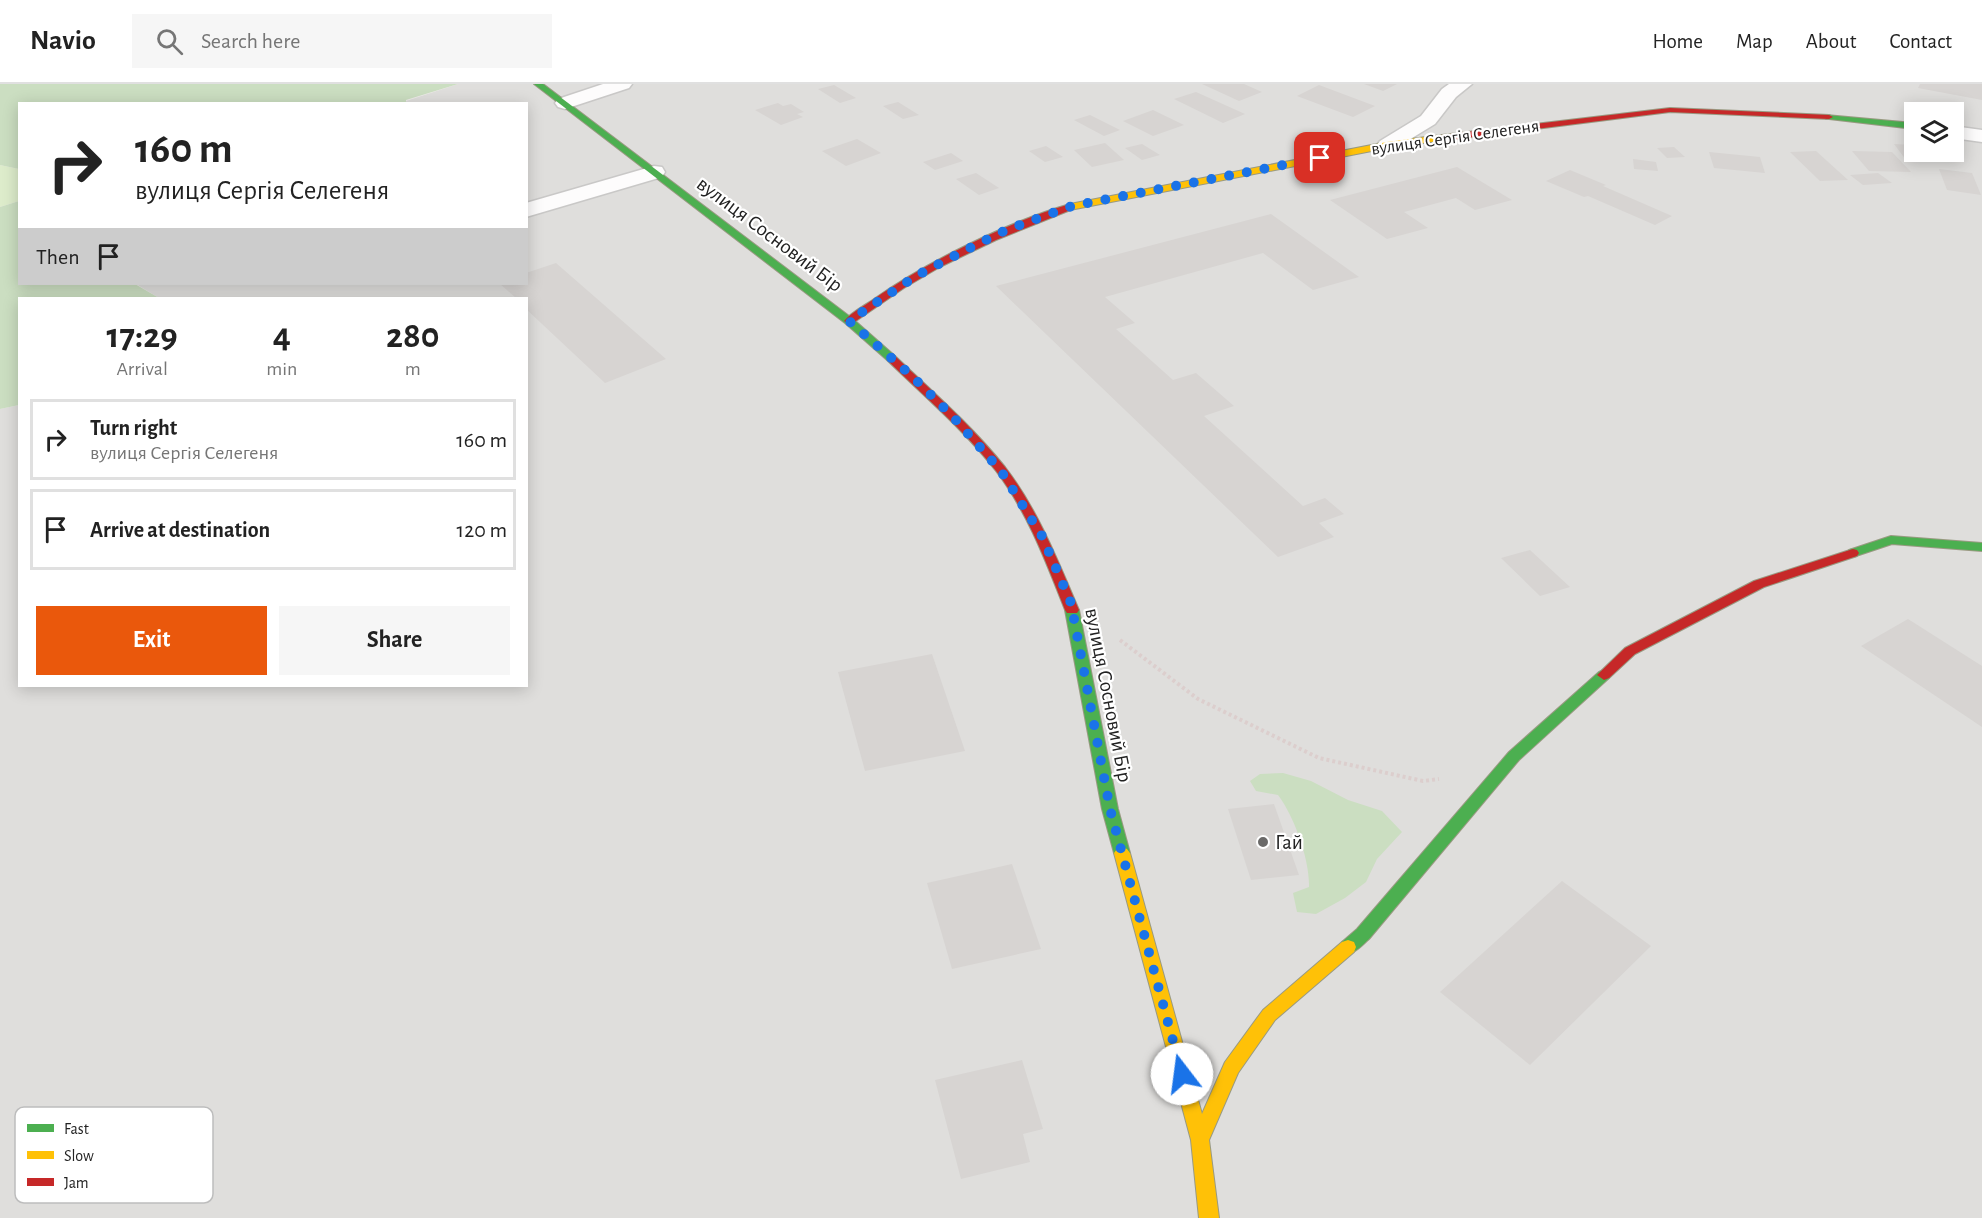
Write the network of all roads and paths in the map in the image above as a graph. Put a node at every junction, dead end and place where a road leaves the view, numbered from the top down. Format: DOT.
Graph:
graph roads {
  1 [pos="538,84"];
  2 [pos="622,84"];
  3 [pos="1462,84"];
  4 [pos="565,103"];
  5 [pos="1904,125"];
  6 [pos="1964,134"];
  7 [pos="1982,136"];
  8 [pos="1387,145"];
  9 [pos="654,172"];
  10 [pos="528,209"];
  11 [pos="849,321"];
  12 [pos="1982,547"];
  13 [pos="1116,637"];
  14 [pos="1498,774"];
  15 [pos="1200,1140"];
  16 [pos="1209,1218"];
  1 -- 4 [label="street, вулиця Сосновий Бір"];
  2 -- 4 [label="street"];
  3 -- 8 [label="street"];
  4 -- 9 [label="street, вулиця Сосновий Бір"];
  5 -- 8 [label="street, вулиця Сергія Селегеня"];
  6 -- 7 [label="street"];
  8 -- 11 [label="street, вулиця Сергія Селегеня"];
  9 -- 10 [label="street"];
  9 -- 11 [label="street, вулиця Сосновий Бір"];
  11 -- 15 [label="street, вулиця Сосновий Бір"];
  12 -- 14 [label="street, вулиця Сосновий Бір"];
  13 -- 14 [label="path"];
  14 -- 15 [label="street, вулиця Сосновий Бір"];
  15 -- 16 [label="street, вулиця Сосновий Бір"];
}
